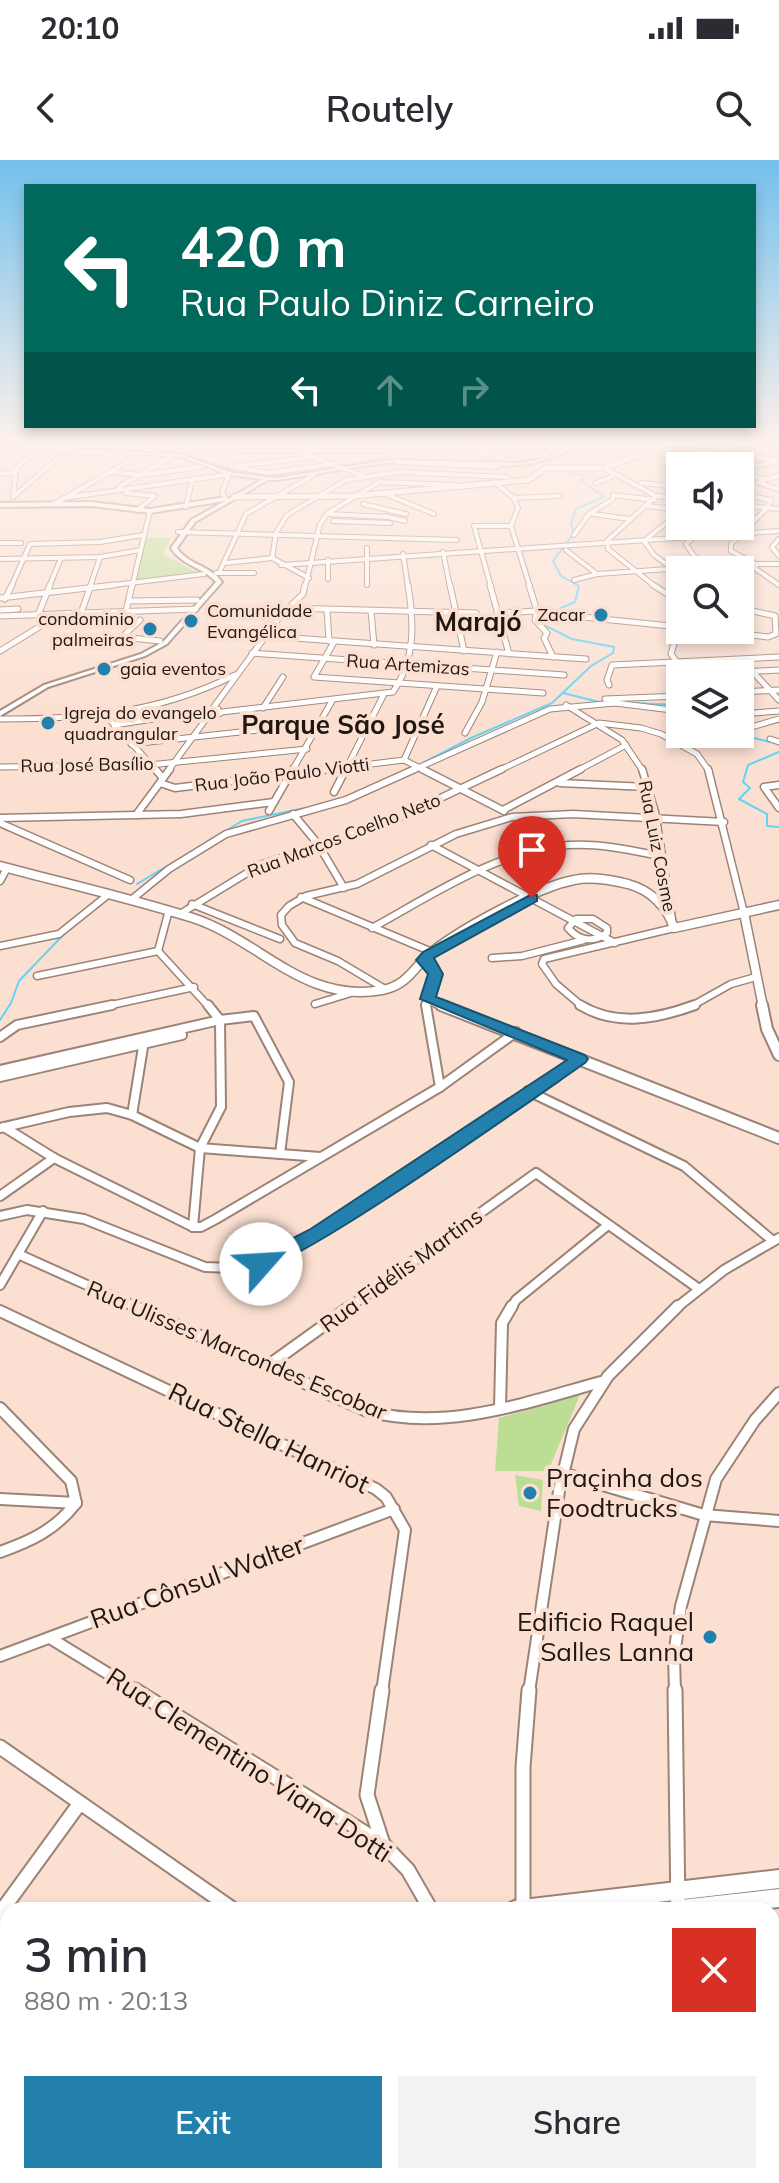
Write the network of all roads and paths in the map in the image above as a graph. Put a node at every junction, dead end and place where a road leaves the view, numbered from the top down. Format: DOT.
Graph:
graph roads {
  1 [pos="141,535"];
  2 [pos="143,535"];
  3 [pos="179,535"];
  4 [pos="235,535"];
  5 [pos="276,535"];
  6 [pos="317,535"];
  7 [pos="328,535"];
  8 [pos="477,535"];
  9 [pos="514,535"];
  10 [pos="613,535"];
  11 [pos="653,535"];
  12 [pos="666,537"];
  13 [pos="650,538"];
  14 [pos="779,539"];
  15 [pos="457,540"];
  16 [pos="690,540"];
  17 [pos="736,540"];
  18 [pos="607,541"];
  19 [pos="0,543"];
  20 [pos="21,543"];
  21 [pos="518,547"];
  22 [pos="367,548"];
  23 [pos="481,549"];
  24 [pos="141,550"];
  25 [pos="566,550"];
  26 [pos="443,552"];
  27 [pos="403,554"];
  28 [pos="697,556"];
  29 [pos="736,556"];
  30 [pos="779,556"];
  31 [pos="100,557"];
  32 [pos="367,557"];
  33 [pos="22,558"];
  34 [pos="61,558"];
  35 [pos="272,558"];
  36 [pos="0,559"];
  37 [pos="328,560"];
  38 [pos="312,561"];
  39 [pos="225,563"];
  40 [pos="666,563"];
  41 [pos="779,564"];
  42 [pos="281,565"];
  43 [pos="755,565"];
  44 [pos="666,569"];
  45 [pos="635,571"];
  46 [pos="207,573"];
  47 [pos="219,573"];
  48 [pos="254,573"];
  49 [pos="597,574"];
  50 [pos="309,578"];
  51 [pos="328,579"];
  52 [pos="574,580"];
  53 [pos="133,582"];
  54 [pos="0,585"];
  55 [pos="10,585"];
  56 [pos="367,585"];
  57 [pos="779,585"];
  58 [pos="90,587"];
  59 [pos="666,592"];
  60 [pos="46,593"];
  61 [pos="3,599"];
  62 [pos="197,600"];
  63 [pos="129,601"];
  64 [pos="288,608"];
  65 [pos="18,609"];
  66 [pos="192,609"];
  67 [pos="0,610"];
  68 [pos="327,610"];
  69 [pos="126,611"];
  70 [pos="371,611"];
  71 [pos="537,611"];
  72 [pos="754,611"];
  73 [pos="412,612"];
  74 [pos="81,613"];
  75 [pos="455,613"];
  76 [pos="476,613"];
  77 [pos="497,613"];
  78 [pos="61,614"];
  79 [pos="38,615"];
  80 [pos="563,615"];
  81 [pos="0,616"];
  82 [pos="140,620"];
  83 [pos="666,624"];
  84 [pos="754,635"];
  85 [pos="266,636"];
  86 [pos="164,640"];
  87 [pos="331,642"];
  88 [pos="374,645"];
  89 [pos="412,647"];
  90 [pos="0,651"];
  91 [pos="464,651"];
  92 [pos="497,652"];
  93 [pos="252,653"];
  94 [pos="509,654"];
  95 [pos="553,657"];
  96 [pos="779,657"];
  97 [pos="325,659"];
  98 [pos="586,659"];
  99 [pos="702,660"];
  100 [pos="666,662"];
  101 [pos="406,664"];
  102 [pos="779,670"];
  103 [pos="492,671"];
  104 [pos="754,671"];
  105 [pos="239,672"];
  106 [pos="754,673"];
  107 [pos="564,675"];
  108 [pos="283,677"];
  109 [pos="401,684"];
  110 [pos="609,685"];
  111 [pos="437,686"];
  112 [pos="486,689"];
  113 [pos="771,690"];
  114 [pos="779,690"];
  115 [pos="754,691"];
  116 [pos="543,693"];
  117 [pos="383,696"];
  118 [pos="666,697"];
  119 [pos="600,699"];
  120 [pos="779,700"];
  121 [pos="332,701"];
  122 [pos="566,705"];
  123 [pos="213,708"];
  124 [pos="263,708"];
  125 [pos="666,708"];
  126 [pos="779,711"];
  127 [pos="222,712"];
  128 [pos="754,713"];
  129 [pos="0,714"];
  130 [pos="197,714"];
  131 [pos="108,718"];
  132 [pos="206,719"];
  133 [pos="779,719"];
  134 [pos="321,723"];
  135 [pos="599,723"];
  136 [pos="114,725"];
  137 [pos="755,726"];
  138 [pos="465,733"];
  139 [pos="191,738"];
  140 [pos="770,739"];
  141 [pos="779,742"];
  142 [pos="131,744"];
  143 [pos="626,745"];
  144 [pos="307,749"];
  145 [pos="406,761"];
  146 [pos="173,763"];
  147 [pos="149,765"];
  148 [pos="0,767"];
  149 [pos="349,767"];
  150 [pos="419,769"];
  151 [pos="291,774"];
  152 [pos="162,780"];
  153 [pos="560,783"];
  154 [pos="779,785"];
  155 [pos="647,787"];
  156 [pos="460,789"];
  157 [pos="334,792"];
  158 [pos="274,802"];
  159 [pos="779,808"];
  160 [pos="503,810"];
  161 [pos="269,811"];
  162 [pos="293,814"];
  163 [pos="136,815"];
  164 [pos="510,817"];
  165 [pos="0,820"];
  166 [pos="655,820"];
  167 [pos="724,822"];
  168 [pos="318,844"];
  169 [pos="431,845"];
  170 [pos="660,856"];
  171 [pos="4,867"];
  172 [pos="481,871"];
  173 [pos="130,880"];
  174 [pos="0,881"];
  175 [pos="151,884"];
  176 [pos="344,888"];
  177 [pos="109,894"];
  178 [pos="300,896"];
  179 [pos="532,898"];
  180 [pos="131,900"];
  181 [pos="144,904"];
  182 [pos="192,904"];
  183 [pos="779,905"];
  184 [pos="169,910"];
  185 [pos="744,913"];
  186 [pos="180,914"];
  187 [pos="575,920"];
  188 [pos="673,924"];
  189 [pos="372,928"];
  190 [pos="605,936"];
  191 [pos="280,939"];
  192 [pos="585,939"];
  193 [pos="615,943"];
  194 [pos="0,946"];
  195 [pos="158,951"];
  196 [pos="536,951"];
  197 [pos="432,952"];
  198 [pos="522,956"];
  199 [pos="492,958"];
  200 [pos="424,960"];
  201 [pos="542,960"];
  202 [pos="37,976"];
  203 [pos="756,977"];
  204 [pos="194,987"];
  205 [pos="385,989"];
  206 [pos="354,992"];
  207 [pos="427,999"];
  208 [pos="315,1004"];
  209 [pos="220,1022"];
  210 [pos="513,1034"];
  211 [pos="0,1037"];
  212 [pos="144,1042"];
  213 [pos="779,1055"];
  214 [pos="576,1061"];
  215 [pos="0,1070"];
  216 [pos="0,1077"];
  217 [pos="440,1087"];
  218 [pos="528,1091"];
  219 [pos="684,1104"];
  220 [pos="132,1115"];
  221 [pos="2,1128"];
  222 [pos="779,1138"];
  223 [pos="779,1145"];
  224 [pos="200,1148"];
  225 [pos="280,1154"];
  226 [pos="322,1157"];
  227 [pos="54,1158"];
  228 [pos="0,1196"];
  229 [pos="43,1211"];
  230 [pos="0,1216"];
  231 [pos="608,1225"];
  232 [pos="193,1227"];
  233 [pos="776,1240"];
  234 [pos="18,1254"];
  235 [pos="0,1285"];
  236 [pos="699,1289"];
  237 [pos="0,1311"];
  238 [pos="266,1367"];
  239 [pos="601,1382"];
  240 [pos="779,1393"];
  241 [pos="0,1408"];
  242 [pos="500,1408"];
  243 [pos="562,1473"];
  244 [pos="0,1499"];
  245 [pos="76,1503"];
  246 [pos="394,1509"];
  247 [pos="704,1515"];
  248 [pos="779,1521"];
  249 [pos="0,1552"];
  250 [pos="50,1638"];
  251 [pos="0,1656"];
  252 [pos="0,1747"];
  253 [pos="80,1803"];
  254 [pos="383,1844"];
  255 [pos="779,1879"];
  256 [pos="779,1898"];
  257 [pos="8,1902"];
  258 [pos="222,1902"];
  259 [pos="426,1902"];
  260 [pos="523,1902"];
  261 [pos="676,1902"];
  262 [pos="688,1902"];
  263 [pos="720,1902"];
  1 -- 33 [label="street"];
  2 -- 24 [label="street"];
  3 -- 46 [label="main road"];
  4 -- 39 [label="street"];
  5 -- 35 [label="street"];
  6 -- 38 [label="street"];
  7 -- 15 [label="street"];
  8 -- 23 [label="street"];
  9 -- 21 [label="street"];
  10 -- 18 [label="street"];
  11 -- 13 [label="street"];
  12 -- 13 [label="street"];
  13 -- 18 [label="street"];
  13 -- 40 [label="street"];
  14 -- 30 [label="street"];
  16 -- 28 [label="street"];
  17 -- 29 [label="street"];
  18 -- 21 [label="street"];
  18 -- 45 [label="street"];
  19 -- 20 [label="street"];
  21 -- 23 [label="street"];
  21 -- 71 [label="street"];
  22 -- 32 [label="street"];
  23 -- 26 [label="street"];
  23 -- 77 [label="street"];
  24 -- 31 [label="street"];
  24 -- 53 [label="street"];
  25 -- 49 [label="street"];
  26 -- 27 [label="street"];
  26 -- 75 [label="street"];
  27 -- 32 [label="street"];
  27 -- 73 [label="street"];
  31 -- 34 [label="street"];
  31 -- 58 [label="street"];
  32 -- 37 [label="street"];
  32 -- 56 [label="street"];
  33 -- 34 [label="street"];
  33 -- 36 [label="street"];
  33 -- 55 [label="street"];
  34 -- 60 [label="street"];
  35 -- 39 [label="street"];
  35 -- 42 [label="street"];
  37 -- 38 [label="street"];
  37 -- 51 [label="street"];
  38 -- 42 [label="street"];
  38 -- 50 [label="street"];
  39 -- 47 [label="street"];
  41 -- 43 [label="street"];
  42 -- 50 [label="street"];
  43 -- 57 [label="street"];
  44 -- 45 [label="street"];
  45 -- 49 [label="street"];
  45 -- 59 [label="street"];
  46 -- 47 [label="street"];
  46 -- 53 [label="street"];
  46 -- 62 [label="main road"];
  46 -- 66 [label="main road"];
  47 -- 48 [label="street"];
  49 -- 52 [label="street"];
  50 -- 64 [label="street"];
  53 -- 58 [label="street"];
  53 -- 63 [label="street"];
  54 -- 55 [label="street"];
  55 -- 61 [label="street"];
  58 -- 60 [label="street"];
  58 -- 74 [label="street"];
  60 -- 61 [label="street"];
  60 -- 79 [label="street"];
  62 -- 63 [label="street"];
  62 -- 66 [label="main road"];
  63 -- 69 [label="street"];
  64 -- 68 [label="street"];
  64 -- 85 [label="street"];
  65 -- 67 [label="street"];
  66 -- 69 [label="street"];
  66 -- 86 [label="main road"];
  68 -- 70 [label="street"];
  68 -- 87 [label="street"];
  69 -- 74 [label="street"];
  70 -- 73 [label="street"];
  70 -- 88 [label="street"];
  71 -- 77 [label="street"];
  71 -- 95 [label="street"];
  72 -- 84 [label="street"];
  73 -- 75 [label="street"];
  73 -- 89 [label="street"];
  74 -- 78 [label="street"];
  75 -- 76 [label="street"];
  75 -- 91 [label="street"];
  77 -- 94 [label="street"];
  78 -- 79 [label="street"];
  78 -- 90 [label="street"];
  79 -- 81 [label="street"];
  80 -- 83 [label="street"];
  82 -- 86 [label="street"];
  85 -- 87 [label="street"];
  85 -- 93 [label="street"];
  86 -- 129 [label="main road"];
  87 -- 88 [label="street"];
  87 -- 97 [label="street"];
  88 -- 89 [label="street"];
  89 -- 91 [label="street"];
  89 -- 101 [label="street"];
  91 -- 92 [label="street"];
  92 -- 94 [label="street"];
  92 -- 103 [label="street"];
  93 -- 97 [label="street, Rua Artemizas"];
  93 -- 105 [label="street"];
  94 -- 95 [label="street"];
  95 -- 98 [label="street"];
  96 -- 99 [label="street"];
  97 -- 101 [label="street, Rua Artemizas"];
  97 -- 109 [label="street"];
  100 -- 110 [label="street"];
  101 -- 103 [label="street, Rua Artemizas"];
  101 -- 109 [label="street"];
  102 -- 104 [label="street"];
  103 -- 107 [label="street, Rua Artemizas"];
  103 -- 112 [label="street"];
  105 -- 123 [label="street"];
  105 -- 131 [label="street"];
  106 -- 113 [label="street"];
  108 -- 124 [label="street"];
  109 -- 111 [label="street"];
  109 -- 117 [label="street"];
  111 -- 112 [label="street"];
  111 -- 145 [label="street"];
  112 -- 116 [label="street"];
  112 -- 138 [label="street"];
  113 -- 114 [label="street"];
  113 -- 115 [label="street"];
  113 -- 120 [label="street"];
  117 -- 121 [label="street"];
  117 -- 149 [label="street"];
  118 -- 119 [label="street"];
  121 -- 124 [label="street"];
  121 -- 134 [label="street"];
  122 -- 125 [label="street"];
  122 -- 135 [label="street, Rua Luiz Cosme"];
  122 -- 150 [label="street"];
  123 -- 127 [label="street"];
  123 -- 130 [label="street"];
  124 -- 127 [label="street"];
  126 -- 128 [label="street"];
  127 -- 132 [label="street"];
  129 -- 131 [label="street"];
  130 -- 132 [label="street"];
  130 -- 136 [label="street"];
  131 -- 136 [label="street"];
  132 -- 139 [label="street"];
  133 -- 137 [label="street"];
  134 -- 139 [label="street"];
  134 -- 144 [label="street"];
  135 -- 143 [label="street, Rua Luiz Cosme"];
  135 -- 156 [label="street, Rua Marcos Coelho Neto"];
  135 -- 167 [label="street"];
  136 -- 142 [label="street"];
  139 -- 142 [label="street"];
  139 -- 146 [label="street"];
  140 -- 141 [label="street"];
  142 -- 147 [label="street"];
  143 -- 153 [label="street"];
  143 -- 155 [label="street, Rua Luiz Cosme"];
  144 -- 146 [label="street, Rua José Basílio"];
  144 -- 151 [label="street"];
  145 -- 149 [label="street, Rua João Paulo Viotti"];
  145 -- 150 [label="street"];
  146 -- 147 [label="street, Rua José Basílio"];
  146 -- 152 [label="street"];
  147 -- 148 [label="street, Rua José Basílio"];
  147 -- 152 [label="street"];
  149 -- 151 [label="street, Rua João Paulo Viotti"];
  149 -- 157 [label="street"];
  150 -- 156 [label="street"];
  150 -- 162 [label="street"];
  151 -- 152 [label="street, Rua João Paulo Viotti"];
  151 -- 158 [label="street"];
  152 -- 163 [label="street"];
  153 -- 155 [label="street"];
  153 -- 160 [label="street"];
  154 -- 159 [label="street"];
  155 -- 166 [label="street, Rua Luiz Cosme"];
  156 -- 160 [label="street"];
  156 -- 168 [label="street, Rua Marcos Coelho Neto"];
  158 -- 161 [label="street"];
  158 -- 163 [label="street"];
  160 -- 164 [label="street"];
  162 -- 168 [label="street"];
  162 -- 175 [label="street"];
  163 -- 165 [label="street"];
  164 -- 166 [label="street"];
  164 -- 169 [label="street"];
  165 -- 173 [label="street"];
  166 -- 167 [label="street"];
  166 -- 170 [label="street, Rua Luiz Cosme"];
  167 -- 185 [label="street"];
  168 -- 176 [label="street"];
  168 -- 182 [label="street, Rua Marcos Coelho Neto"];
  169 -- 172 [label="street"];
  169 -- 176 [label="street"];
  170 -- 172 [label="street"];
  170 -- 188 [label="street, Rua Luiz Cosme"];
  171 -- 174 [label="street"];
  171 -- 177 [label="street"];
  172 -- 179 [label="street"];
  172 -- 189 [label="street"];
  175 -- 180 [label="street"];
  175 -- 181 [label="street"];
  176 -- 178 [label="street"];
  177 -- 180 [label="street"];
  177 -- 194 [label="street"];
  178 -- 189 [label="street"];
  178 -- 205 [label="street"];
  179 -- 187 [label="street"];
  179 -- 188 [label="street"];
  179 -- 197 [label="street"];
  180 -- 181 [label="street"];
  181 -- 184 [label="street"];
  182 -- 186 [label="street, Rua Marcos Coelho Neto"];
  182 -- 191 [label="street"];
  183 -- 185 [label="street"];
  184 -- 186 [label="street"];
  184 -- 195 [label="street"];
  185 -- 188 [label="street"];
  185 -- 203 [label="street"];
  186 -- 206 [label="street"];
  187 -- 190 [label="street"];
  187 -- 192 [label="street"];
  188 -- 193 [label="street"];
  189 -- 197 [label="street"];
  190 -- 192 [label="street"];
  190 -- 193 [label="street"];
  192 -- 196 [label="street"];
  193 -- 201 [label="street"];
  195 -- 202 [label="street"];
  195 -- 204 [label="street"];
  196 -- 198 [label="street"];
  196 -- 201 [label="street"];
  197 -- 200 [label="street"];
  198 -- 199 [label="street"];
  198 -- 201 [label="street"];
  200 -- 205 [label="street"];
  200 -- 207 [label="street"];
  201 -- 203 [label="street"];
  203 -- 213 [label="street"];
  204 -- 209 [label="street"];
  204 -- 211 [label="street"];
  205 -- 206 [label="street"];
  206 -- 208 [label="street"];
  207 -- 210 [label="street"];
  207 -- 217 [label="street"];
  209 -- 212 [label="street"];
  209 -- 224 [label="street"];
  209 -- 225 [label="street"];
  210 -- 214 [label="street"];
  210 -- 217 [label="street"];
  212 -- 215 [label="street"];
  212 -- 216 [label="street"];
  212 -- 220 [label="street"];
  214 -- 218 [label="street"];
  214 -- 219 [label="street"];
  217 -- 226 [label="street"];
  218 -- 229 [label="street"];
  218 -- 233 [label="street"];
  219 -- 222 [label="street"];
  219 -- 223 [label="street"];
  220 -- 221 [label="street"];
  220 -- 224 [label="street"];
  221 -- 227 [label="street"];
  224 -- 225 [label="street"];
  224 -- 232 [label="street"];
  225 -- 226 [label="street"];
  226 -- 232 [label="street"];
  227 -- 228 [label="street"];
  227 -- 232 [label="street"];
  229 -- 230 [label="street"];
  229 -- 234 [label="street"];
  231 -- 236 [label="street"];
  231 -- 238 [label="street, Rua Fidélis Martins"];
  231 -- 242 [label="street"];
  233 -- 236 [label="street"];
  234 -- 235 [label="street"];
  234 -- 238 [label="street, Rua Ulisses Marcondes Escobar"];
  236 -- 239 [label="street"];
  237 -- 246 [label="street, Rua Stella Hanriot"];
  238 -- 242 [label="street, Rua Ulisses Marcondes Escobar"];
  239 -- 242 [label="street, Rua Ulisses Marcondes Escobar"];
  239 -- 243 [label="street"];
  240 -- 247 [label="street"];
  241 -- 245 [label="street"];
  243 -- 247 [label="street"];
  243 -- 260 [label="street"];
  244 -- 245 [label="street"];
  245 -- 249 [label="street"];
  246 -- 250 [label="street, Rua Cônsul Walter"];
  246 -- 254 [label="street"];
  247 -- 248 [label="street"];
  247 -- 261 [label="street"];
  250 -- 251 [label="street, Rua Cônsul Walter"];
  250 -- 254 [label="street, Rua Clementino Viana Dotti"];
  252 -- 253 [label="street"];
  253 -- 257 [label="street"];
  253 -- 258 [label="street"];
  254 -- 259 [label="street, Rua Clementino Viana Dotti"];
  255 -- 262 [label="main road"];
  256 -- 263 [label="main road"];
}
